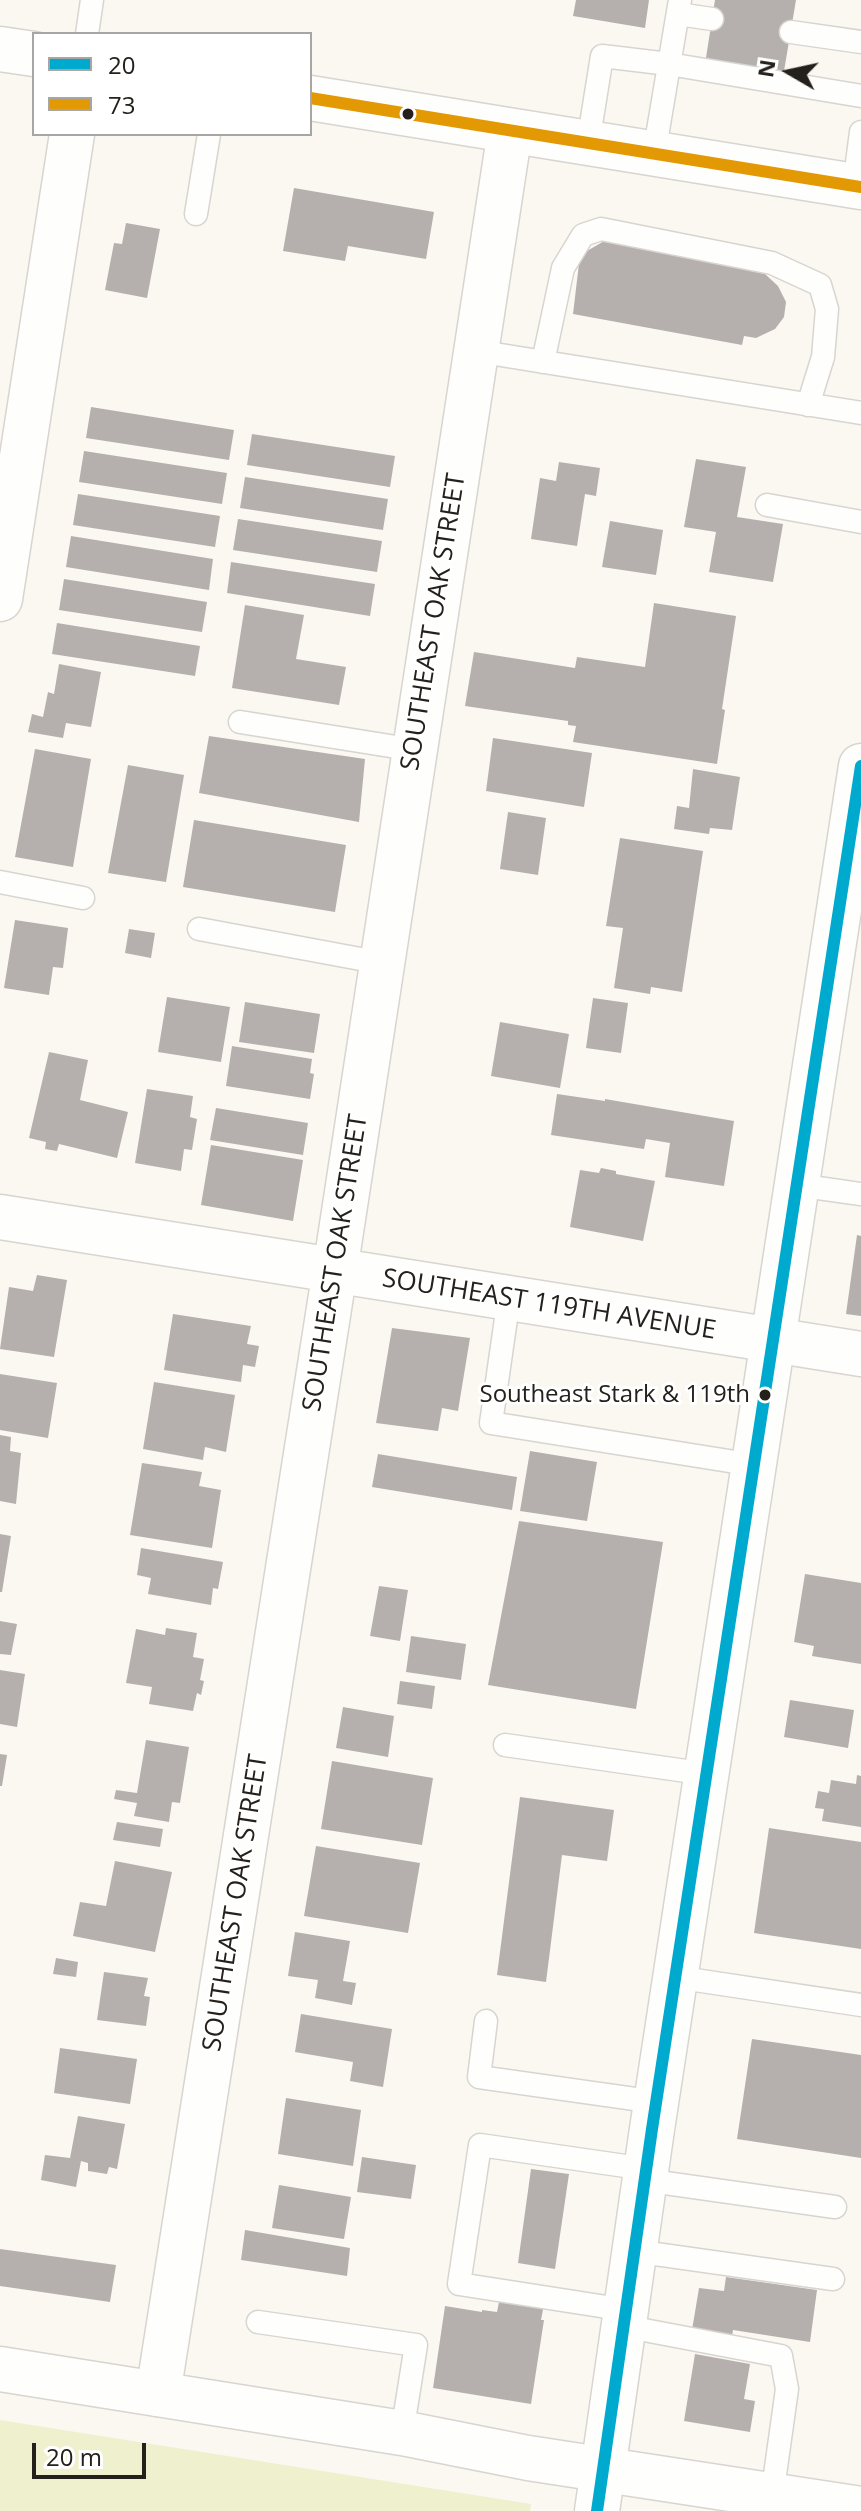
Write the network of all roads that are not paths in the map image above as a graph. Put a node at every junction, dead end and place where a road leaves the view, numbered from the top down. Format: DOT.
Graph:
graph roads {
  1 [pos="92,0"];
  2 [pos="679,7"];
  3 [pos="712,19"];
  4 [pos="87,32"];
  5 [pos="791,32"];
  6 [pos="861,42"];
  7 [pos="0,49"];
  8 [pos="32,54"];
  9 [pos="669,64"];
  10 [pos="861,96"];
  11 [pos="312,98"];
  12 [pos="510,131"];
  13 [pos="861,132"];
  14 [pos="72,136"];
  15 [pos="209,136"];
  16 [pos="588,143"];
  17 [pos="654,154"];
  18 [pos="858,186"];
  19 [pos="196,214"];
  20 [pos="476,351"];
  21 [pos="543,362"];
  22 [pos="808,405"];
  23 [pos="861,413"];
  24 [pos="9,485"];
  25 [pos="767,505"];
  26 [pos="861,522"];
  27 [pos="0,599"];
  28 [pos="240,722"];
  29 [pos="415,750"];
  30 [pos="861,766"];
  31 [pos="0,882"];
  32 [pos="852,892"];
  33 [pos="83,898"];
  34 [pos="199,929"];
  35 [pos="382,963"];
  36 [pos="797,1185"];
  37 [pos="861,1194"];
  38 [pos="0,1217"];
  39 [pos="335,1270"];
  40 [pos="509,1298"];
  41 [pos="773,1341"];
  42 [pos="861,1354"];
  43 [pos="754,1465"];
  44 [pos="505,1745"];
  45 [pos="707,1774"];
  46 [pos="675,1977"];
  47 [pos="861,2005"];
  48 [pos="486,2021"];
  49 [pos="656,2102"];
  50 [pos="645,2175"];
  51 [pos="835,2207"];
  52 [pos="634,2251"];
  53 [pos="833,2279"];
  54 [pos="624,2318"];
  55 [pos="258,2322"];
  56 [pos="0,2369"];
  57 [pos="158,2394"];
  58 [pos="402,2433"];
  59 [pos="600,2490"];
  60 [pos="749,2499"];
  61 [pos="861,2509"];
  1 -- 4 [label="lane"];
  2 -- 3 [label="lane"];
  2 -- 9 [label="lane"];
  5 -- 6 [label="lane"];
  7 -- 8 [label="street"];
  9 -- 10 [label="lane"];
  9 -- 16 [label="lane"];
  9 -- 17 [label="lane"];
  11 -- 12 [label="street"];
  12 -- 16 [label="street"];
  12 -- 20 [label="street, SOUTHEAST OAK STREET"];
  13 -- 18 [label="lane"];
  14 -- 24 [label="street"];
  15 -- 19 [label="lane"];
  16 -- 17 [label="street"];
  17 -- 18 [label="street"];
  20 -- 21 [label="lane"];
  20 -- 29 [label="street, SOUTHEAST OAK STREET"];
  21 -- 22 [label="lane"];
  21 -- 22 [label="lane"];
  22 -- 23 [label="lane"];
  24 -- 27 [label="street"];
  25 -- 26 [label="lane"];
  28 -- 29 [label="lane"];
  29 -- 35 [label="street, SOUTHEAST OAK STREET"];
  30 -- 32 [label="street"];
  31 -- 33 [label="lane"];
  32 -- 36 [label="street"];
  34 -- 35 [label="lane"];
  35 -- 39 [label="street, SOUTHEAST OAK STREET"];
  36 -- 37 [label="lane"];
  36 -- 41 [label="street"];
  38 -- 39 [label="street, SOUTHEAST 119TH AVENUE"];
  39 -- 40 [label="street, SOUTHEAST 119TH AVENUE"];
  39 -- 57 [label="street, SOUTHEAST OAK STREET"];
  40 -- 41 [label="street, SOUTHEAST 119TH AVENUE"];
  40 -- 43 [label="lane"];
  41 -- 42 [label="street, SOUTHEAST 119TH AVENUE"];
  41 -- 43 [label="street"];
  43 -- 45 [label="street"];
  44 -- 45 [label="lane"];
  45 -- 46 [label="street"];
  46 -- 47 [label="lane"];
  46 -- 49 [label="street"];
  48 -- 49 [label="lane"];
  49 -- 50 [label="street"];
  50 -- 51 [label="lane"];
  50 -- 52 [label="street"];
  50 -- 54 [label="lane"];
  52 -- 53 [label="lane"];
  52 -- 54 [label="street"];
  54 -- 59 [label="street"];
  54 -- 60 [label="lane"];
  55 -- 58 [label="lane"];
  56 -- 57 [label="street"];
  57 -- 58 [label="street"];
  58 -- 59 [label="street"];
  59 -- 60 [label="street"];
  60 -- 61 [label="street"];
}
